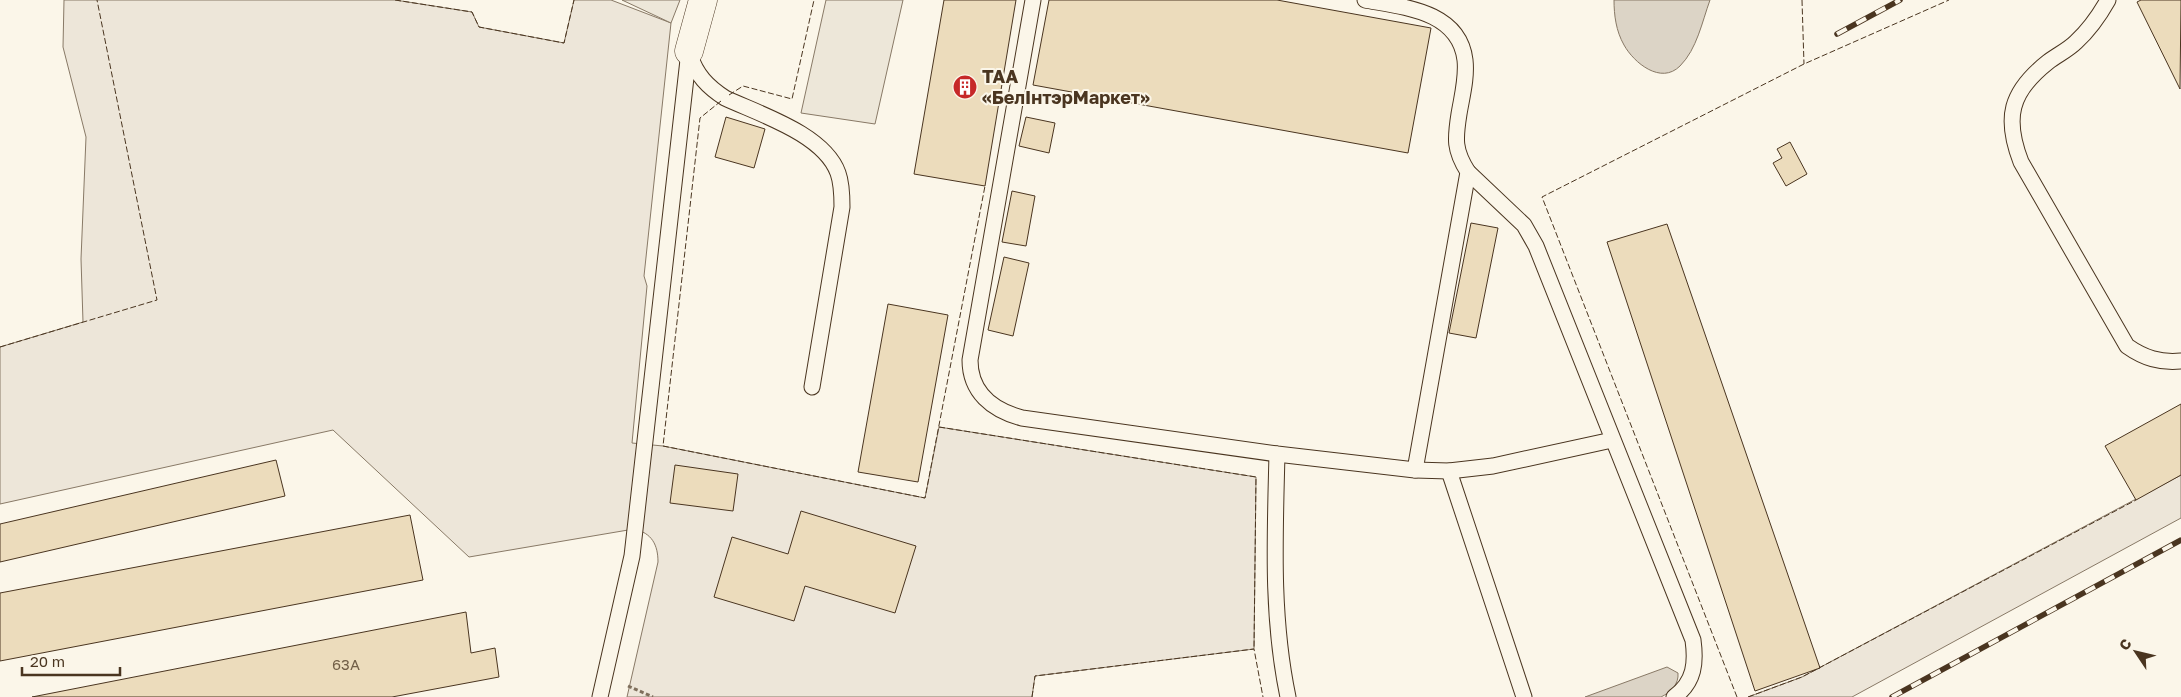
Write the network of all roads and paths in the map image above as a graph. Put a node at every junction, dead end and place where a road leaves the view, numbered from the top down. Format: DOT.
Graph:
graph roads {
  1 [pos="703,0"];
  2 [pos="1033,0"];
  3 [pos="1365,0"];
  4 [pos="2108,0"];
  5 [pos="689,52"];
  6 [pos="1468,172"];
  7 [pos="2181,361"];
  8 [pos="812,387"];
  9 [pos="1612,440"];
  10 [pos="1277,454"];
  11 [pos="1415,470"];
  12 [pos="1449,471"];
  13 [pos="600,697"];
  14 [pos="1288,697"];
  15 [pos="1524,697"];
  16 [pos="1674,697"];
  1 -- 5 [label="street"];
  2 -- 10 [label="lane"];
  3 -- 6 [label="lane"];
  4 -- 7 [label="lane"];
  5 -- 8 [label="lane"];
  5 -- 13 [label="lane"];
  6 -- 9 [label="lane"];
  6 -- 11 [label="lane"];
  9 -- 12 [label="lane"];
  9 -- 16 [label="lane"];
  10 -- 11 [label="lane"];
  10 -- 14 [label="lane"];
  11 -- 12 [label="lane"];
  12 -- 15 [label="lane"];
}
